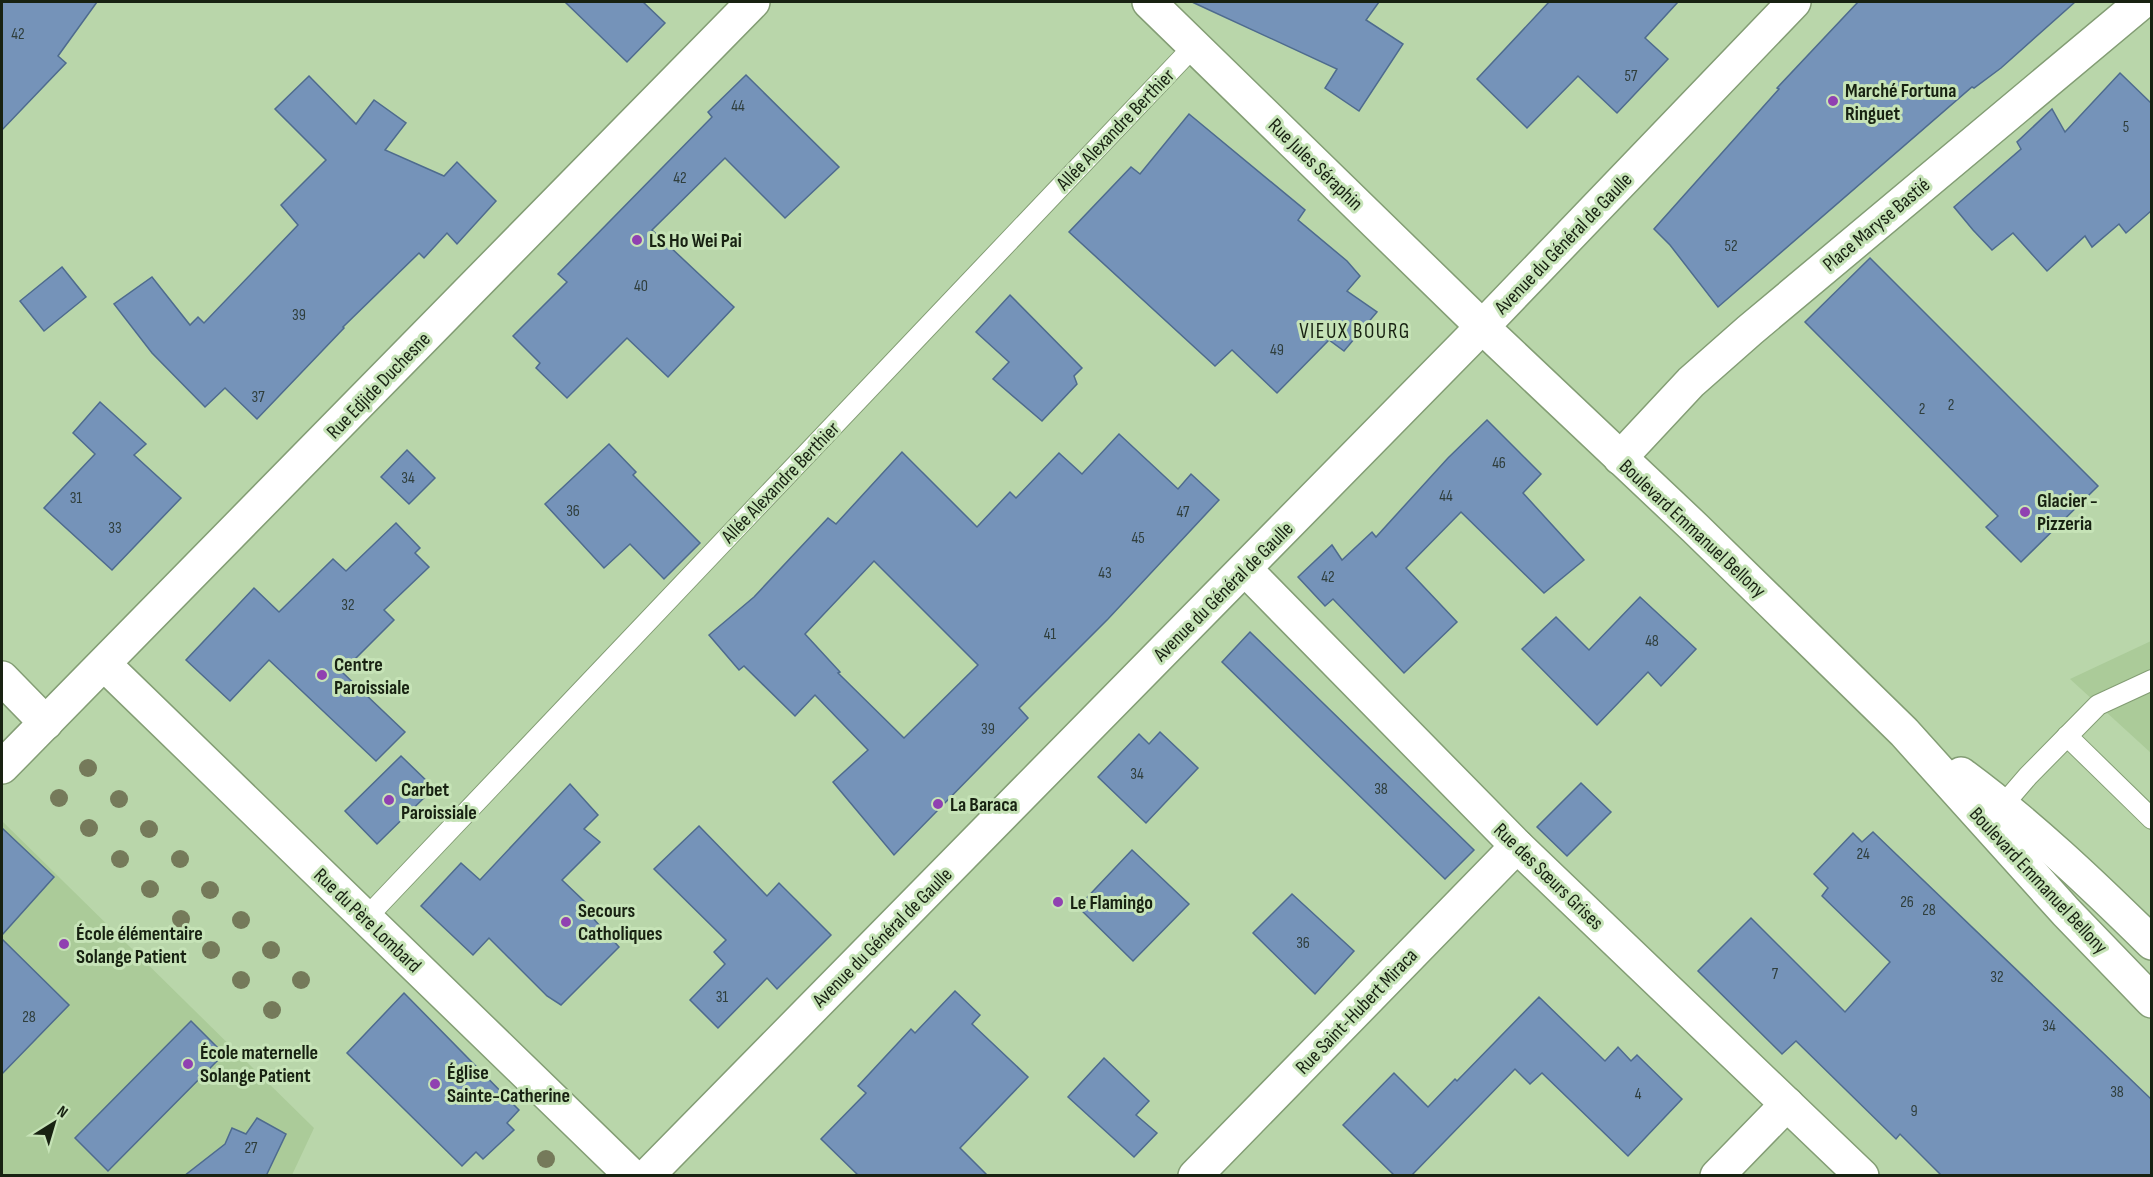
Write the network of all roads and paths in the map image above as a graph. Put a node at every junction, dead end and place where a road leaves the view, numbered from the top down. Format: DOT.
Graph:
graph roads {
  1 [pos="753,2"];
  2 [pos="1149,2"];
  3 [pos="1794,2"];
  4 [pos="2142,2"];
  5 [pos="1195,45"];
  6 [pos="1482,327"];
  7 [pos="1620,458"];
  8 [pos="1245,569"];
  9 [pos="104,664"];
  10 [pos="2,678"];
  11 [pos="2151,680"];
  12 [pos="46,723"];
  13 [pos="1904,732"];
  14 [pos="2067,736"];
  15 [pos="2,767"];
  16 [pos="2003,805"];
  17 [pos="2151,819"];
  18 [pos="1517,846"];
  19 [pos="366,918"];
  20 [pos="2151,943"];
  21 [pos="2151,1001"];
  22 [pos="1787,1104"];
  23 [pos="632,1176"];
  24 [pos="647,1176"];
  25 [pos="1195,1176"];
  26 [pos="1717,1176"];
  27 [pos="1862,1176"];
  1 -- 9 [label="street, Rue Edjide Duchesne"];
  2 -- 5 [label="street, Rue Jules Séraphin"];
  3 -- 6 [label="street, Avenue du Général de Gaulle"];
  4 -- 7 [label="street, Place Maryse Bastié"];
  5 -- 6 [label="street, Rue Jules Séraphin"];
  5 -- 19 [label="lane, Allée Alexandre Berthier"];
  6 -- 7 [label="street, Boulevard Emmanuel Bellony"];
  6 -- 8 [label="street, Avenue du Général de Gaulle"];
  7 -- 13 [label="street, Boulevard Emmanuel Bellony"];
  8 -- 18 [label="street, Rue des Sœurs Grises"];
  8 -- 24 [label="street, Avenue du Général de Gaulle"];
  9 -- 12 [label="street, Rue Edjide Duchesne"];
  9 -- 19 [label="street, Rue du Père Lombard"];
  10 -- 12 [label="street"];
  11 -- 14 [label="lane"];
  12 -- 15 [label="street, Rue Edjide Duchesne"];
  13 -- 16 [label="street, Boulevard Emmanuel Bellony"];
  13 -- 21 [label="street, Boulevard Emmanuel Bellony"];
  14 -- 16 [label="lane"];
  14 -- 17 [label="lane"];
  16 -- 20 [label="street, Boulevard Emmanuel Bellony"];
  18 -- 22 [label="street, Rue des Sœurs Grises"];
  18 -- 25 [label="street, Rue Saint-Hubert Miraca"];
  19 -- 23 [label="street, Rue du Père Lombard"];
  22 -- 26 [label="street"];
  22 -- 27 [label="street, Rue des Sœurs Grises"];
}
